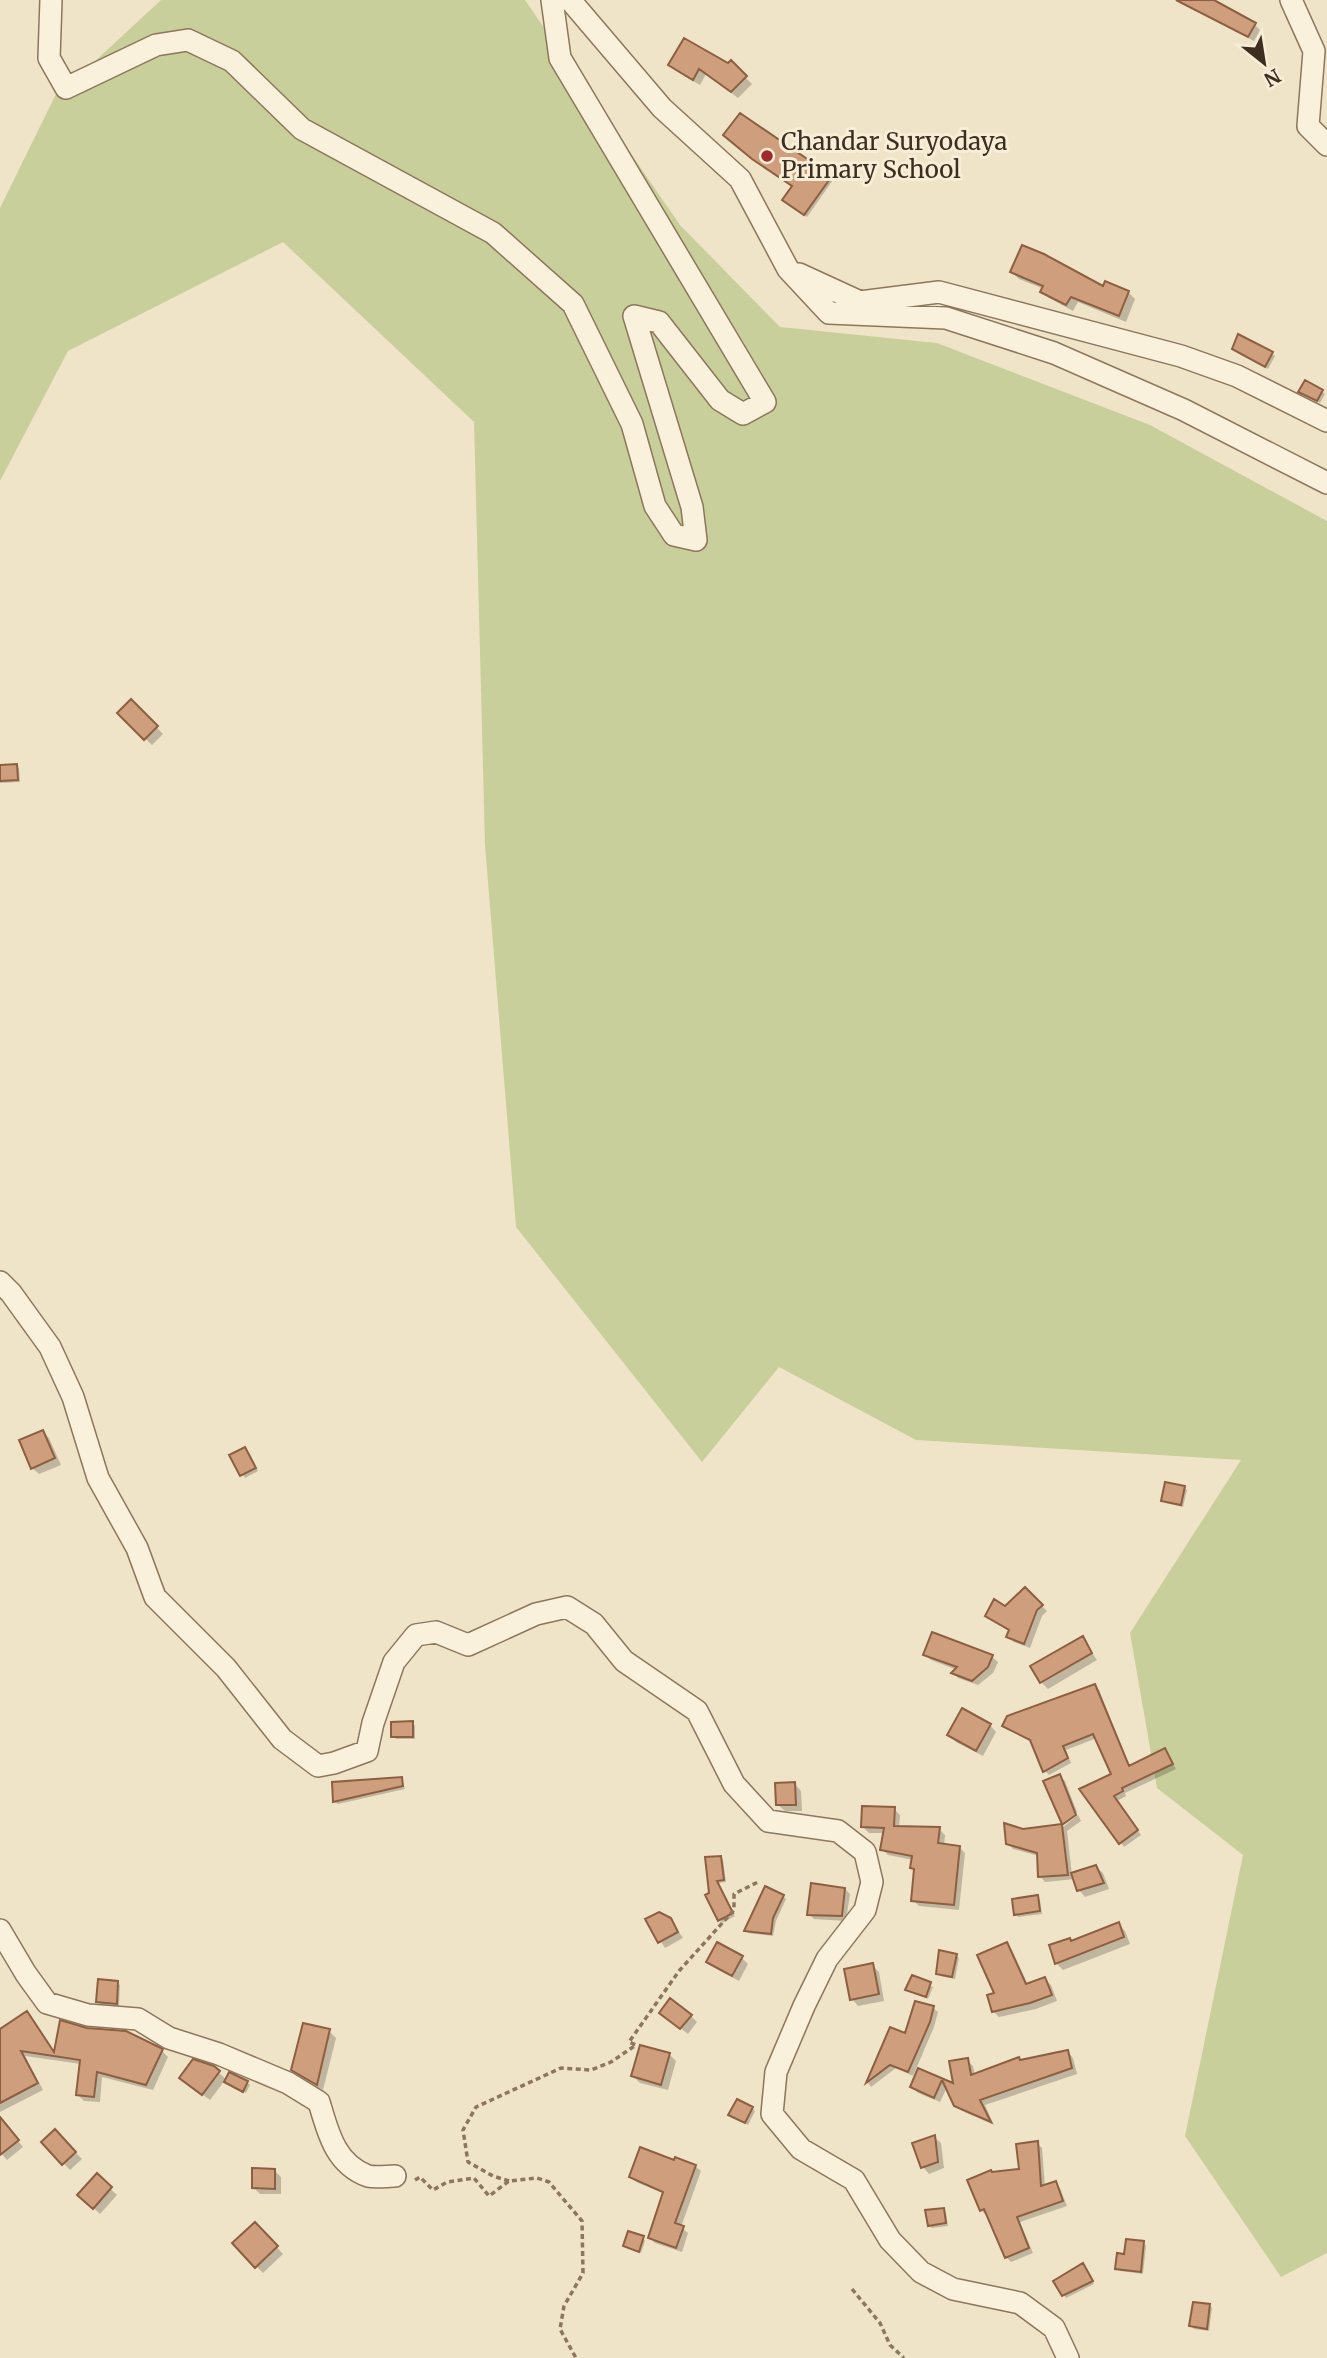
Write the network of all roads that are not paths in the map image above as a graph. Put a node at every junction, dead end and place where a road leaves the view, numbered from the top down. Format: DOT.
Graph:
graph roads {
  1 [pos="51,0"];
  2 [pos="552,0"];
  3 [pos="570,0"];
  4 [pos="1291,0"];
  5 [pos="1327,145"];
  6 [pos="788,269"];
  7 [pos="1327,421"];
  8 [pos="1327,483"];
  9 [pos="0,1282"];
  10 [pos="0,1930"];
  11 [pos="396,2176"];
  12 [pos="1068,2358"];
  1 -- 2 [label="street"];
  3 -- 6 [label="street"];
  4 -- 5 [label="street"];
  6 -- 7 [label="street"];
  6 -- 8 [label="street"];
  9 -- 12 [label="street"];
  10 -- 11 [label="street"];
}
